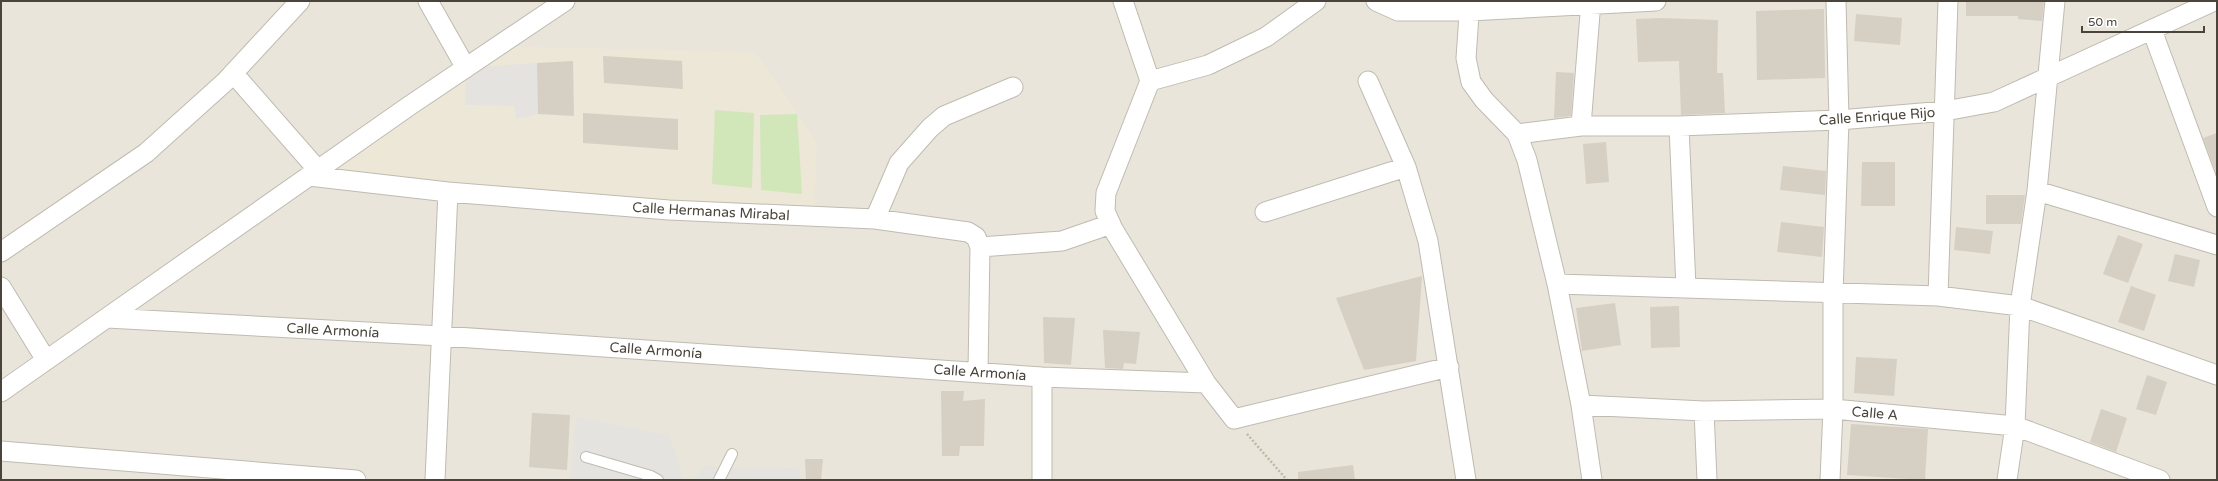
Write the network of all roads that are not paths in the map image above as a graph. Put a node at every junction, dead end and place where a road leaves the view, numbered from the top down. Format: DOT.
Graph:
graph roads {
  1 [pos="300,1"];
  2 [pos="428,1"];
  3 [pos="565,1"];
  4 [pos="1123,1"];
  5 [pos="1316,1"];
  6 [pos="1376,1"];
  7 [pos="1656,1"];
  8 [pos="1836,1"];
  9 [pos="1948,1"];
  10 [pos="2055,1"];
  11 [pos="2214,1"];
  12 [pos="1590,2"];
  13 [pos="1470,6"];
  14 [pos="2152,30"];
  15 [pos="466,68"];
  16 [pos="233,74"];
  17 [pos="2048,78"];
  18 [pos="1150,81"];
  19 [pos="1368,81"];
  20 [pos="1013,88"];
  21 [pos="1945,111"];
  22 [pos="1839,120"];
  23 [pos="1581,126"];
  24 [pos="1680,126"];
  25 [pos="1517,134"];
  26 [pos="1406,167"];
  27 [pos="313,173"];
  28 [pos="2037,191"];
  29 [pos="448,192"];
  30 [pos="2217,207"];
  31 [pos="1265,212"];
  32 [pos="875,219"];
  33 [pos="1111,224"];
  34 [pos="2217,245"];
  35 [pos="980,247"];
  36 [pos="1,252"];
  37 [pos="1557,284"];
  38 [pos="1,287"];
  39 [pos="1686,288"];
  40 [pos="1833,294"];
  41 [pos="1938,296"];
  42 [pos="2020,306"];
  43 [pos="107,318"];
  44 [pos="442,336"];
  45 [pos="46,360"];
  46 [pos="1449,367"];
  47 [pos="978,372"];
  48 [pos="2217,375"];
  49 [pos="1042,377"];
  50 [pos="1206,383"];
  51 [pos="1,392"];
  52 [pos="1581,405"];
  53 [pos="1834,409"];
  54 [pos="1704,411"];
  55 [pos="2015,426"];
  56 [pos="1,451"];
  57 [pos="732,454"];
  58 [pos="586,457"];
  59 [pos="356,480"];
  60 [pos="434,480"];
  61 [pos="658,480"];
  62 [pos="719,480"];
  63 [pos="1042,480"];
  64 [pos="1466,480"];
  65 [pos="1592,480"];
  66 [pos="1707,480"];
  67 [pos="1830,480"];
  68 [pos="2007,480"];
  69 [pos="2160,480"];
  1 -- 16 [label="street"];
  2 -- 15 [label="street"];
  3 -- 15 [label="street"];
  4 -- 18 [label="street"];
  5 -- 18 [label="street"];
  6 -- 13 [label="street"];
  7 -- 12 [label="street"];
  8 -- 22 [label="street"];
  9 -- 21 [label="street"];
  10 -- 17 [label="street"];
  11 -- 14 [label="street, Calle Enrique Rijo"];
  12 -- 13 [label="street"];
  12 -- 23 [label="street"];
  13 -- 25 [label="street"];
  14 -- 17 [label="street, Calle Enrique Rijo"];
  14 -- 30 [label="street"];
  15 -- 27 [label="street"];
  16 -- 27 [label="street"];
  16 -- 36 [label="street"];
  17 -- 21 [label="street, Calle Enrique Rijo"];
  17 -- 28 [label="street"];
  18 -- 33 [label="street"];
  19 -- 26 [label="street"];
  20 -- 32 [label="street"];
  21 -- 22 [label="street, Calle Enrique Rijo"];
  21 -- 41 [label="street"];
  22 -- 24 [label="street, Calle Enrique Rijo"];
  22 -- 40 [label="street"];
  23 -- 24 [label="street, Calle Enrique Rijo"];
  23 -- 25 [label="street, Calle Enrique Rijo"];
  24 -- 39 [label="street"];
  25 -- 37 [label="street"];
  26 -- 31 [label="street"];
  26 -- 46 [label="street"];
  27 -- 29 [label="street, Calle Hermanas Mirabal"];
  27 -- 43 [label="street"];
  28 -- 34 [label="street"];
  28 -- 42 [label="street"];
  29 -- 32 [label="street, Calle Hermanas Mirabal"];
  29 -- 44 [label="street"];
  32 -- 35 [label="street, Calle Hermanas Mirabal"];
  33 -- 35 [label="street"];
  33 -- 50 [label="street"];
  35 -- 47 [label="street"];
  37 -- 39 [label="street"];
  37 -- 52 [label="street"];
  38 -- 45 [label="street"];
  39 -- 40 [label="street"];
  40 -- 41 [label="street"];
  40 -- 53 [label="street"];
  41 -- 42 [label="street"];
  42 -- 48 [label="street"];
  42 -- 55 [label="street"];
  43 -- 44 [label="street, Calle Armonía"];
  43 -- 45 [label="street"];
  44 -- 47 [label="street, Calle Armonía"];
  44 -- 60 [label="street"];
  45 -- 51 [label="street"];
  46 -- 50 [label="street"];
  46 -- 64 [label="street"];
  47 -- 49 [label="street, Calle Armonía"];
  49 -- 50 [label="street, Calle Armonía"];
  49 -- 63 [label="street"];
  52 -- 54 [label="street, Calle A"];
  52 -- 65 [label="street"];
  53 -- 54 [label="street, Calle A"];
  53 -- 55 [label="street, Calle A"];
  53 -- 67 [label="street"];
  54 -- 66 [label="street"];
  55 -- 68 [label="street"];
  55 -- 69 [label="street, Calle A"];
  56 -- 59 [label="street"];
  57 -- 62 [label="lane"];
  58 -- 61 [label="lane"];
}
